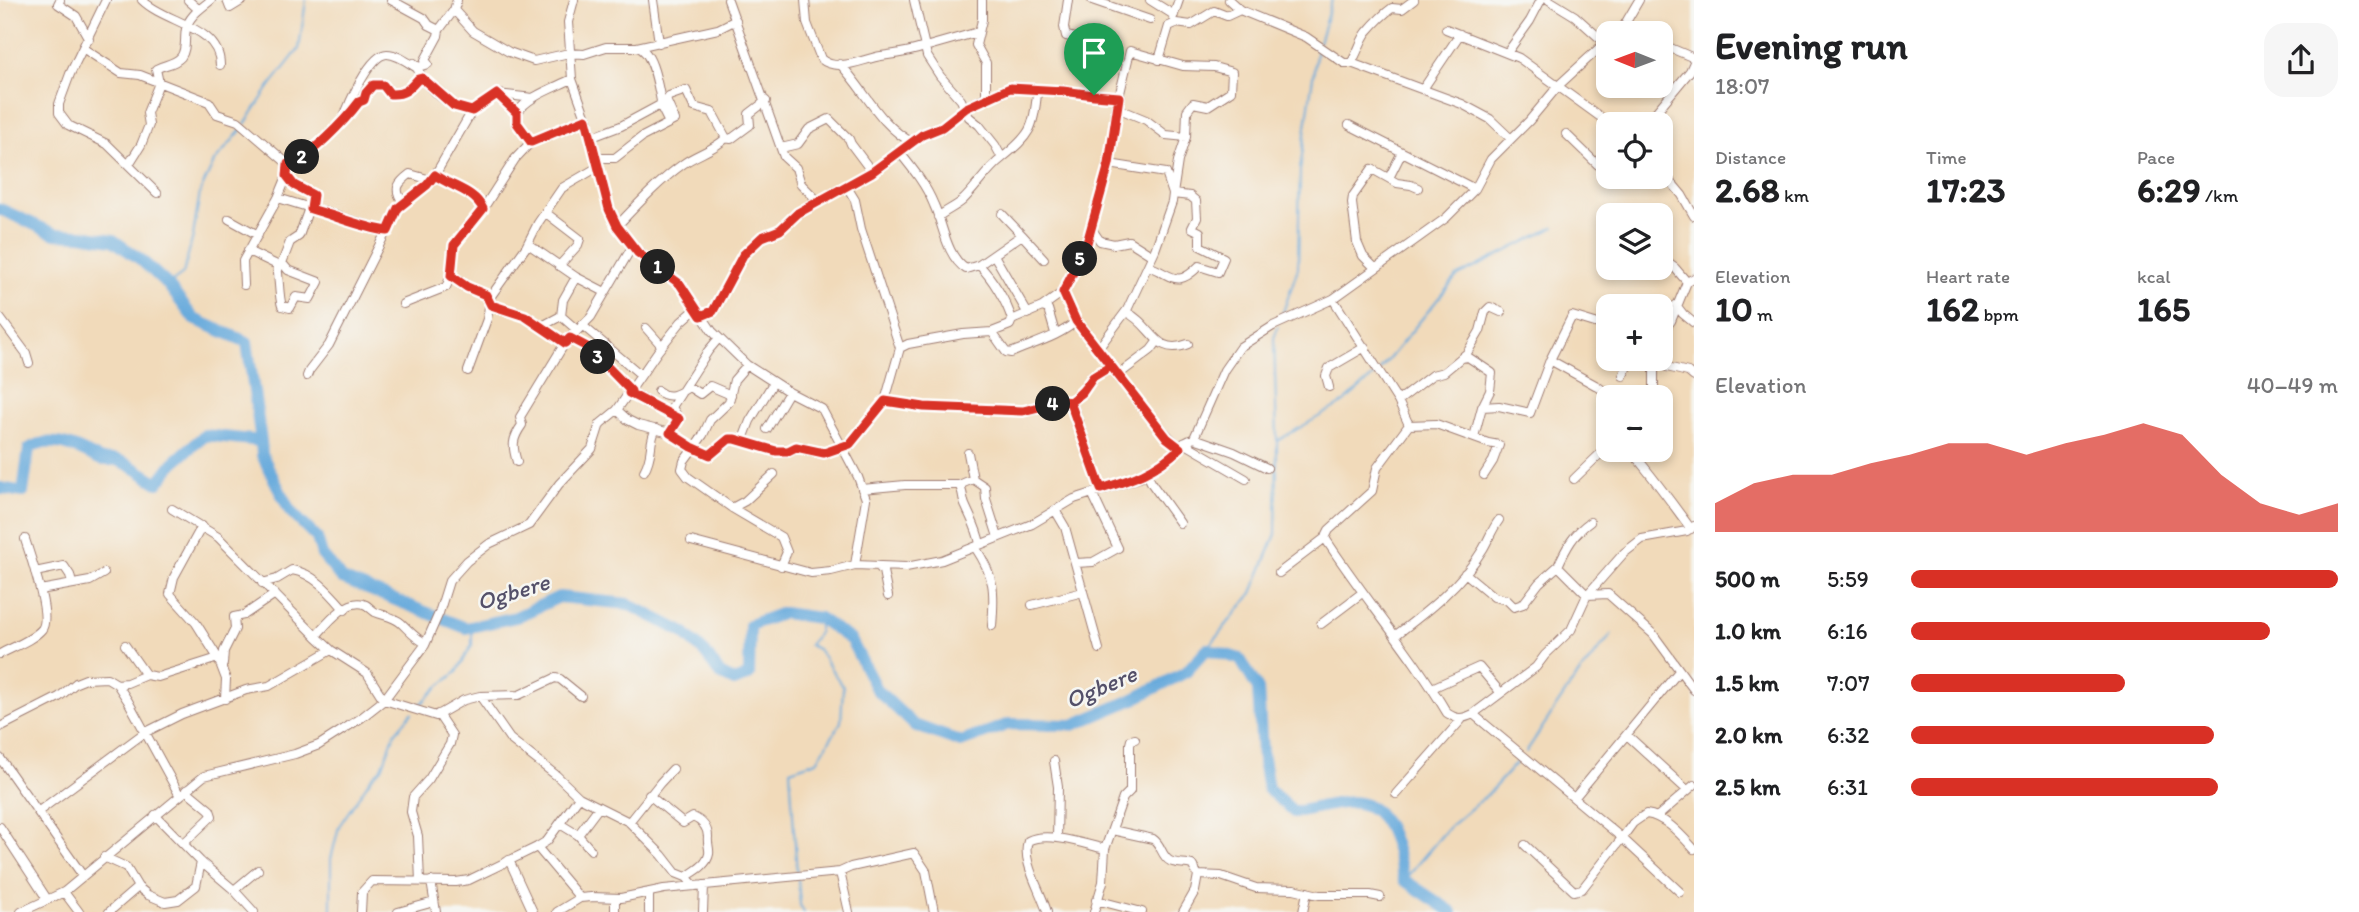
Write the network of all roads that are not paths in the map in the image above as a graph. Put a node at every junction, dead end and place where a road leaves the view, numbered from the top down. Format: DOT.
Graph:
graph roads {
  1 [pos="60,0"];
  2 [pos="106,0"];
  3 [pos="142,0"];
  4 [pos="188,0"];
  5 [pos="211,0"];
  6 [pos="227,0"];
  7 [pos="243,0"];
  8 [pos="391,0"];
  9 [pos="457,0"];
  10 [pos="574,0"];
  11 [pos="653,0"];
  12 [pos="728,0"];
  13 [pos="805,0"];
  14 [pos="914,0"];
  15 [pos="982,0"];
  16 [pos="1068,0"];
  17 [pos="1092,0"];
  18 [pos="1150,0"];
  19 [pos="1179,0"];
  20 [pos="1229,0"];
  21 [pos="1414,0"];
  22 [pos="1541,0"];
  23 [pos="1549,0"];
  24 [pos="1639,0"];
  25 [pos="198,9"];
  26 [pos="454,10"];
  27 [pos="1240,10"];
  28 [pos="1174,15"];
  29 [pos="736,20"];
  30 [pos="1150,20"];
  31 [pos="1628,21"];
  32 [pos="1169,26"];
  33 [pos="186,27"];
  34 [pos="1446,29"];
  35 [pos="439,30"];
  36 [pos="978,32"];
  37 [pos="1460,34"];
  38 [pos="1596,34"];
  39 [pos="89,39"];
  40 [pos="659,43"];
  41 [pos="1112,45"];
  42 [pos="637,47"];
  43 [pos="925,47"];
  44 [pos="84,49"];
  45 [pos="1673,50"];
  46 [pos="1596,51"];
  47 [pos="1507,53"];
  48 [pos="569,54"];
  49 [pos="1159,60"];
  50 [pos="1694,60"];
  51 [pos="405,61"];
  52 [pos="1351,63"];
  53 [pos="840,64"];
  54 [pos="220,65"];
  55 [pos="422,78"];
  56 [pos="572,79"];
  57 [pos="159,83"];
  58 [pos="1559,85"];
  59 [pos="1033,89"];
  60 [pos="1423,89"];
  61 [pos="497,94"];
  62 [pos="986,97"];
  63 [pos="1119,97"];
  64 [pos="533,98"];
  65 [pos="766,101"];
  66 [pos="660,105"];
  67 [pos="1117,107"];
  68 [pos="966,108"];
  69 [pos="472,111"];
  70 [pos="1656,112"];
  71 [pos="517,113"];
  72 [pos="1596,116"];
  73 [pos="344,118"];
  74 [pos="586,119"];
  75 [pos="669,123"];
  76 [pos="1349,125"];
  77 [pos="1566,134"];
  78 [pos="592,137"];
  79 [pos="1186,137"];
  80 [pos="726,138"];
  81 [pos="1511,139"];
  82 [pos="531,142"];
  83 [pos="913,143"];
  84 [pos="781,148"];
  85 [pos="1402,152"];
  86 [pos="900,153"];
  87 [pos="1002,158"];
  88 [pos="597,162"];
  89 [pos="1596,163"];
  90 [pos="129,164"];
  91 [pos="288,164"];
  92 [pos="1109,164"];
  93 [pos="872,172"];
  94 [pos="287,176"];
  95 [pos="433,177"];
  96 [pos="1389,178"];
  97 [pos="1673,184"];
  98 [pos="847,187"];
  99 [pos="1418,188"];
  100 [pos="1475,189"];
  101 [pos="156,193"];
  102 [pos="1173,194"];
  103 [pos="1694,194"];
  104 [pos="278,198"];
  105 [pos="818,201"];
  106 [pos="403,202"];
  107 [pos="1686,203"];
  108 [pos="310,209"];
  109 [pos="483,209"];
  110 [pos="546,213"];
  111 [pos="1002,214"];
  112 [pos="1694,216"];
  113 [pos="938,217"];
  114 [pos="229,219"];
  115 [pos="617,226"];
  116 [pos="1091,228"];
  117 [pos="388,231"];
  118 [pos="258,234"];
  119 [pos="1022,235"];
  120 [pos="528,244"];
  121 [pos="632,247"];
  122 [pos="248,251"];
  123 [pos="994,255"];
  124 [pos="1151,256"];
  125 [pos="1044,259"];
  126 [pos="979,265"];
  127 [pos="559,266"];
  128 [pos="1148,266"];
  129 [pos="1374,267"];
  130 [pos="1673,267"];
  131 [pos="451,276"];
  132 [pos="576,277"];
  133 [pos="1691,280"];
  134 [pos="244,285"];
  135 [pos="605,292"];
  136 [pos="1063,292"];
  137 [pos="489,299"];
  138 [pos="1333,299"];
  139 [pos="402,304"];
  140 [pos="1676,305"];
  141 [pos="1042,307"];
  142 [pos="699,312"];
  143 [pos="1126,312"];
  144 [pos="1501,312"];
  145 [pos="1028,314"];
  146 [pos="1673,315"];
  147 [pos="561,316"];
  148 [pos="0,318"];
  149 [pos="1011,319"];
  150 [pos="1076,321"];
  151 [pos="1596,323"];
  152 [pos="1694,323"];
  153 [pos="542,326"];
  154 [pos="580,327"];
  155 [pos="646,328"];
  156 [pos="992,332"];
  157 [pos="1055,333"];
  158 [pos="719,338"];
  159 [pos="568,341"];
  160 [pos="1157,342"];
  161 [pos="1188,344"];
  162 [pos="902,345"];
  163 [pos="662,346"];
  164 [pos="1365,347"];
  165 [pos="1098,349"];
  166 [pos="1458,358"];
  167 [pos="1550,360"];
  168 [pos="29,363"];
  169 [pos="747,365"];
  170 [pos="1111,366"];
  171 [pos="1673,367"];
  172 [pos="468,371"];
  173 [pos="1625,371"];
  174 [pos="641,374"];
  175 [pos="1118,375"];
  176 [pos="307,376"];
  177 [pos="1623,376"];
  178 [pos="1694,377"];
  179 [pos="774,383"];
  180 [pos="1596,385"];
  181 [pos="1329,387"];
  182 [pos="658,390"];
  183 [pos="630,392"];
  184 [pos="789,392"];
  185 [pos="680,393"];
  186 [pos="730,396"];
  187 [pos="885,401"];
  188 [pos="1398,401"];
  189 [pos="1070,402"];
  190 [pos="1482,407"];
  191 [pos="617,410"];
  192 [pos="679,419"];
  193 [pos="1409,425"];
  194 [pos="656,429"];
  195 [pos="767,429"];
  196 [pos="670,433"];
  197 [pos="1474,437"];
  198 [pos="1194,438"];
  199 [pos="742,442"];
  200 [pos="1182,445"];
  201 [pos="692,447"];
  202 [pos="841,448"];
  203 [pos="968,453"];
  204 [pos="1596,458"];
  205 [pos="517,462"];
  206 [pos="1642,462"];
  207 [pos="1267,468"];
  208 [pos="644,471"];
  209 [pos="774,474"];
  210 [pos="1147,474"];
  211 [pos="1484,475"];
  212 [pos="973,479"];
  213 [pos="1246,479"];
  214 [pos="1574,479"];
  215 [pos="959,485"];
  216 [pos="862,489"];
  217 [pos="1097,491"];
  218 [pos="732,508"];
  219 [pos="172,509"];
  220 [pos="1055,510"];
  221 [pos="1499,520"];
  222 [pos="1590,522"];
  223 [pos="1180,523"];
  224 [pos="202,526"];
  225 [pos="1692,528"];
  226 [pos="999,537"];
  227 [pos="1325,538"];
  228 [pos="25,539"];
  229 [pos="691,541"];
  230 [pos="978,545"];
  231 [pos="1076,563"];
  232 [pos="855,565"];
  233 [pos="781,566"];
  234 [pos="878,566"];
  235 [pos="1558,566"];
  236 [pos="35,572"];
  237 [pos="104,573"];
  238 [pos="1279,573"];
  239 [pos="1465,573"];
  240 [pos="262,583"];
  241 [pos="1597,583"];
  242 [pos="72,584"];
  243 [pos="40,590"];
  244 [pos="1083,592"];
  245 [pos="1362,593"];
  246 [pos="275,594"];
  247 [pos="1608,594"];
  248 [pos="1587,595"];
  249 [pos="888,596"];
  250 [pos="1032,605"];
  251 [pos="345,610"];
  252 [pos="1321,624"];
  253 [pos="992,626"];
  254 [pos="1396,635"];
  255 [pos="316,636"];
  256 [pos="426,643"];
  257 [pos="125,645"];
  258 [pos="1099,649"];
  259 [pos="331,650"];
  260 [pos="0,654"];
  261 [pos="218,658"];
  262 [pos="223,669"];
  263 [pos="1679,671"];
  264 [pos="146,675"];
  265 [pos="117,684"];
  266 [pos="1432,688"];
  267 [pos="1694,690"];
  268 [pos="1500,692"];
  269 [pos="480,696"];
  270 [pos="581,696"];
  271 [pos="225,699"];
  272 [pos="384,700"];
  273 [pos="438,714"];
  274 [pos="1473,714"];
  275 [pos="1462,719"];
  276 [pos="0,727"];
  277 [pos="144,733"];
  278 [pos="1627,735"];
  279 [pos="1135,739"];
  280 [pos="0,758"];
  281 [pos="1054,761"];
  282 [pos="673,769"];
  283 [pos="1691,787"];
  284 [pos="183,793"];
  285 [pos="1396,794"];
  286 [pos="649,795"];
  287 [pos="579,797"];
  288 [pos="1575,797"];
  289 [pos="599,807"];
  290 [pos="39,811"];
  291 [pos="155,815"];
  292 [pos="1658,816"];
  293 [pos="629,822"];
  294 [pos="560,824"];
  295 [pos="0,828"];
  296 [pos="1112,830"];
  297 [pos="578,835"];
  298 [pos="1057,838"];
  299 [pos="1622,838"];
  300 [pos="2,839"];
  301 [pos="184,843"];
  302 [pos="1525,845"];
  303 [pos="537,847"];
  304 [pos="1105,849"];
  305 [pos="1694,849"];
  306 [pos="591,850"];
  307 [pos="104,857"];
  308 [pos="509,860"];
  309 [pos="201,863"];
  310 [pos="258,870"];
  311 [pos="839,872"];
  312 [pos="1198,875"];
  313 [pos="83,876"];
  314 [pos="686,877"];
  315 [pos="421,881"];
  316 [pos="431,881"];
  317 [pos="699,886"];
  318 [pos="138,887"];
  319 [pos="234,890"];
  320 [pos="64,892"];
  321 [pos="649,892"];
  322 [pos="1307,892"];
  323 [pos="1680,892"];
  324 [pos="1380,897"];
  325 [pos="580,898"];
  326 [pos="615,898"];
  327 [pos="47,900"];
  328 [pos="1096,900"];
  329 [pos="434,902"];
  330 [pos="1044,910"];
  331 [pos="80,911"];
  332 [pos="21,912"];
  333 [pos="109,912"];
  334 [pos="254,912"];
  335 [pos="361,912"];
  336 [pos="398,912"];
  337 [pos="436,912"];
  338 [pos="533,912"];
  339 [pos="557,912"];
  340 [pos="615,912"];
  341 [pos="649,912"];
  342 [pos="703,912"];
  343 [pos="849,912"];
  344 [pos="934,912"];
  345 [pos="1094,912"];
  346 [pos="1142,912"];
  347 [pos="1183,912"];
  348 [pos="1303,912"];
  1 -- 39 [label="street"];
  2 -- 39 [label="street"];
  3 -- 33 [label="street"];
  4 -- 25 [label="street"];
  5 -- 25 [label="street"];
  6 -- 7 [label="street"];
  8 -- 35 [label="street"];
  9 -- 26 [label="street"];
  10 -- 48 [label="street"];
  11 -- 40 [label="street"];
  12 -- 29 [label="street"];
  13 -- 53 [label="street"];
  14 -- 43 [label="street"];
  15 -- 36 [label="street"];
  16 -- 41 [label="street"];
  17 -- 30 [label="street"];
  18 -- 28 [label="street"];
  19 -- 28 [label="street"];
  20 -- 27 [label="street"];
  21 -- 52 [label="street"];
  22 -- 47 [label="street"];
  23 -- 38 [label="street"];
  24 -- 31 [label="street"];
  25 -- 33 [label="street"];
  26 -- 35 [label="street"];
  26 -- 48 [label="street"];
  27 -- 32 [label="street"];
  27 -- 52 [label="street"];
  28 -- 32 [label="street"];
  29 -- 40 [label="street"];
  29 -- 65 [label="street"];
  32 -- 49 [label="street"];
  33 -- 54 [label="street"];
  33 -- 57 [label="street"];
  34 -- 37 [label="street"];
  35 -- 51 [label="street"];
  36 -- 43 [label="street"];
  36 -- 62 [label="street"];
  37 -- 47 [label="street"];
  37 -- 60 [label="street"];
  39 -- 44 [label="street"];
  40 -- 42 [label="street"];
  42 -- 48 [label="street"];
  42 -- 66 [label="street"];
  43 -- 53 [label="street"];
  43 -- 68 [label="street"];
  44 -- 57 [label="street"];
  44 -- 90 [label="street"];
  45 -- 50 [label="street"];
  46 -- 58 [label="street"];
  47 -- 58 [label="street"];
  48 -- 56 [label="street"];
  49 -- 63 [label="street"];
  49 -- 79 [label="street"];
  50 -- 70 [label="street"];
  51 -- 55 [label="street"];
  51 -- 73 [label="street"];
  52 -- 60 [label="street"];
  53 -- 83 [label="street"];
  55 -- 69 [label="street"];
  55 -- 73 [label="street"];
  56 -- 64 [label="street"];
  56 -- 74 [label="street"];
  57 -- 90 [label="street"];
  57 -- 91 [label="street"];
  58 -- 72 [label="street"];
  58 -- 81 [label="street"];
  59 -- 62 [label="street"];
  59 -- 63 [label="street"];
  59 -- 87 [label="street"];
  60 -- 81 [label="street"];
  61 -- 64 [label="street"];
  61 -- 69 [label="street"];
  61 -- 71 [label="street"];
  62 -- 68 [label="street"];
  63 -- 67 [label="street"];
  64 -- 71 [label="street"];
  65 -- 80 [label="street"];
  65 -- 84 [label="street"];
  66 -- 75 [label="street"];
  66 -- 78 [label="street"];
  67 -- 79 [label="street"];
  67 -- 92 [label="street"];
  68 -- 83 [label="street"];
  68 -- 87 [label="street"];
  69 -- 95 [label="street"];
  71 -- 82 [label="street"];
  73 -- 91 [label="street"];
  74 -- 78 [label="street"];
  74 -- 82 [label="street"];
  75 -- 80 [label="street"];
  75 -- 88 [label="street"];
  76 -- 85 [label="street"];
  77 -- 89 [label="street"];
  78 -- 88 [label="street"];
  79 -- 102 [label="street"];
  80 -- 115 [label="street"];
  81 -- 100 [label="street"];
  82 -- 109 [label="street"];
  83 -- 86 [label="street"];
  84 -- 93 [label="street"];
  84 -- 105 [label="street"];
  85 -- 96 [label="street"];
  85 -- 100 [label="street"];
  86 -- 93 [label="street"];
  86 -- 113 [label="street"];
  87 -- 113 [label="street"];
  88 -- 110 [label="street"];
  88 -- 115 [label="street"];
  90 -- 101 [label="street"];
  91 -- 94 [label="street"];
  92 -- 102 [label="street"];
  92 -- 116 [label="street"];
  93 -- 98 [label="street"];
  94 -- 104 [label="street"];
  94 -- 108 [label="street"];
  95 -- 106 [label="street"];
  95 -- 106 [label="street"];
  95 -- 109 [label="street"];
  96 -- 99 [label="street"];
  96 -- 129 [label="street"];
  97 -- 107 [label="street"];
  98 -- 105 [label="street"];
  98 -- 162 [label="street"];
  100 -- 129 [label="street"];
  102 -- 124 [label="street"];
  102 -- 128 [label="street"];
  103 -- 107 [label="street"];
  104 -- 108 [label="street"];
  104 -- 118 [label="street"];
  105 -- 142 [label="street"];
  106 -- 117 [label="street"];
  107 -- 112 [label="street"];
  108 -- 117 [label="street"];
  108 -- 122 [label="street"];
  109 -- 131 [label="street"];
  110 -- 120 [label="street"];
  110 -- 127 [label="street"];
  111 -- 119 [label="street"];
  113 -- 126 [label="street"];
  114 -- 118 [label="street"];
  115 -- 121 [label="street"];
  116 -- 124 [label="street"];
  116 -- 136 [label="street"];
  117 -- 176 [label="street"];
  118 -- 122 [label="street"];
  119 -- 123 [label="street"];
  119 -- 125 [label="street"];
  120 -- 127 [label="street"];
  120 -- 137 [label="street"];
  121 -- 135 [label="street"];
  121 -- 142 [label="street"];
  122 -- 134 [label="street"];
  123 -- 126 [label="street"];
  123 -- 145 [label="street"];
  124 -- 128 [label="street"];
  126 -- 149 [label="street"];
  127 -- 132 [label="street"];
  128 -- 143 [label="street"];
  129 -- 138 [label="street"];
  130 -- 133 [label="street"];
  131 -- 137 [label="street"];
  131 -- 139 [label="street"];
  132 -- 135 [label="street"];
  132 -- 147 [label="street"];
  133 -- 140 [label="street"];
  135 -- 154 [label="street"];
  136 -- 141 [label="street"];
  136 -- 150 [label="street"];
  137 -- 153 [label="street"];
  137 -- 172 [label="street"];
  138 -- 164 [label="street"];
  138 -- 198 [label="street"];
  140 -- 146 [label="street"];
  140 -- 152 [label="street"];
  141 -- 145 [label="street"];
  141 -- 157 [label="street"];
  142 -- 158 [label="street"];
  142 -- 163 [label="street"];
  143 -- 160 [label="street"];
  143 -- 165 [label="street"];
  144 -- 166 [label="street"];
  145 -- 149 [label="street"];
  147 -- 153 [label="street"];
  147 -- 154 [label="street"];
  148 -- 168 [label="street"];
  149 -- 156 [label="street"];
  150 -- 157 [label="street"];
  150 -- 165 [label="street"];
  151 -- 167 [label="street"];
  153 -- 159 [label="street"];
  154 -- 159 [label="street"];
  154 -- 174 [label="street"];
  155 -- 163 [label="street"];
  156 -- 157 [label="street"];
  156 -- 162 [label="street"];
  158 -- 169 [label="street"];
  158 -- 185 [label="street"];
  159 -- 183 [label="street"];
  159 -- 205 [label="street"];
  160 -- 161 [label="street"];
  160 -- 175 [label="street"];
  162 -- 187 [label="street"];
  163 -- 174 [label="street"];
  164 -- 181 [label="street"];
  164 -- 188 [label="street"];
  165 -- 170 [label="street"];
  166 -- 188 [label="street"];
  166 -- 190 [label="street"];
  167 -- 180 [label="street"];
  167 -- 190 [label="street"];
  169 -- 179 [label="street"];
  169 -- 186 [label="street"];
  170 -- 175 [label="street"];
  170 -- 189 [label="street"];
  171 -- 178 [label="street"];
  173 -- 177 [label="street"];
  174 -- 183 [label="street"];
  175 -- 200 [label="street"];
  179 -- 184 [label="street"];
  179 -- 199 [label="street"];
  182 -- 185 [label="street"];
  183 -- 191 [label="street"];
  183 -- 192 [label="street"];
  184 -- 195 [label="street"];
  184 -- 202 [label="street"];
  185 -- 186 [label="street"];
  185 -- 192 [label="street"];
  186 -- 201 [label="street"];
  187 -- 189 [label="street"];
  187 -- 202 [label="street"];
  188 -- 193 [label="street"];
  189 -- 217 [label="street"];
  190 -- 197 [label="street"];
  191 -- 194 [label="street"];
  191 -- 256 [label="street"];
  192 -- 196 [label="street"];
  193 -- 197 [label="street"];
  193 -- 227 [label="street"];
  194 -- 196 [label="street"];
  194 -- 208 [label="street"];
  196 -- 201 [label="street"];
  197 -- 211 [label="street"];
  198 -- 200 [label="street"];
  198 -- 207 [label="street"];
  199 -- 201 [label="street"];
  199 -- 202 [label="street"];
  200 -- 210 [label="street"];
  200 -- 213 [label="street"];
  201 -- 218 [label="street"];
  202 -- 216 [label="street"];
  203 -- 212 [label="street"];
  204 -- 214 [label="street"];
  206 -- 225 [label="street"];
  209 -- 218 [label="street"];
  210 -- 217 [label="street"];
  210 -- 223 [label="street"];
  212 -- 215 [label="street"];
  212 -- 226 [label="street"];
  215 -- 216 [label="street"];
  215 -- 230 [label="street"];
  216 -- 232 [label="street"];
  217 -- 220 [label="street"];
  217 -- 231 [label="street"];
  218 -- 233 [label="street"];
  219 -- 224 [label="street"];
  220 -- 226 [label="street"];
  220 -- 231 [label="street"];
  221 -- 239 [label="street"];
  222 -- 235 [label="street"];
  224 -- 240 [label="street"];
  224 -- 261 [label="street"];
  225 -- 241 [label="street"];
  226 -- 230 [label="street"];
  227 -- 238 [label="street"];
  227 -- 245 [label="street"];
  228 -- 236 [label="street"];
  229 -- 233 [label="street"];
  230 -- 234 [label="street"];
  230 -- 253 [label="street"];
  231 -- 244 [label="street"];
  232 -- 233 [label="street"];
  232 -- 234 [label="street"];
  234 -- 249 [label="street"];
  235 -- 239 [label="street"];
  235 -- 248 [label="street"];
  236 -- 242 [label="street"];
  236 -- 243 [label="street"];
  237 -- 242 [label="street"];
  239 -- 254 [label="street"];
  240 -- 246 [label="street"];
  240 -- 251 [label="street"];
  241 -- 247 [label="street"];
  241 -- 248 [label="street"];
  242 -- 243 [label="street"];
  243 -- 260 [label="street"];
  244 -- 250 [label="street"];
  244 -- 258 [label="street"];
  245 -- 252 [label="street"];
  245 -- 254 [label="street"];
  246 -- 255 [label="street"];
  246 -- 262 [label="street"];
  247 -- 248 [label="street"];
  247 -- 263 [label="street"];
  248 -- 268 [label="street"];
  251 -- 255 [label="street"];
  251 -- 256 [label="street"];
  254 -- 266 [label="street"];
  255 -- 259 [label="street"];
  256 -- 272 [label="street"];
  257 -- 264 [label="street"];
  259 -- 271 [label="street"];
  259 -- 272 [label="street"];
  261 -- 262 [label="street"];
  261 -- 264 [label="street"];
  262 -- 271 [label="street"];
  263 -- 267 [label="street"];
  263 -- 278 [label="street"];
  264 -- 265 [label="street"];
  265 -- 276 [label="street"];
  265 -- 277 [label="street"];
  266 -- 268 [label="street"];
  266 -- 275 [label="street"];
  268 -- 274 [label="street"];
  269 -- 270 [label="street"];
  269 -- 273 [label="street"];
  269 -- 287 [label="street"];
  271 -- 277 [label="street"];
  272 -- 273 [label="street"];
  272 -- 284 [label="street"];
  273 -- 315 [label="street"];
  274 -- 275 [label="street"];
  274 -- 288 [label="street"];
  275 -- 285 [label="street"];
  277 -- 284 [label="street"];
  277 -- 290 [label="street"];
  278 -- 283 [label="street"];
  278 -- 288 [label="street"];
  279 -- 296 [label="street"];
  280 -- 290 [label="street"];
  281 -- 298 [label="street"];
  282 -- 286 [label="street"];
  283 -- 292 [label="street"];
  284 -- 291 [label="street"];
  284 -- 301 [label="street"];
  286 -- 293 [label="street"];
  286 -- 314 [label="street"];
  287 -- 289 [label="street"];
  287 -- 294 [label="street"];
  288 -- 299 [label="street"];
  289 -- 293 [label="street"];
  289 -- 297 [label="street"];
  290 -- 313 [label="street"];
  291 -- 301 [label="street"];
  291 -- 307 [label="street"];
  292 -- 299 [label="street"];
  292 -- 305 [label="street"];
  293 -- 314 [label="street"];
  294 -- 297 [label="street"];
  294 -- 303 [label="street"];
  295 -- 300 [label="street"];
  296 -- 304 [label="street"];
  296 -- 312 [label="street"];
  297 -- 306 [label="street"];
  298 -- 304 [label="street"];
  298 -- 330 [label="street"];
  299 -- 302 [label="street"];
  299 -- 323 [label="street"];
  300 -- 327 [label="street"];
  301 -- 309 [label="street"];
  303 -- 308 [label="street"];
  303 -- 325 [label="street"];
  304 -- 328 [label="street"];
  307 -- 313 [label="street"];
  307 -- 318 [label="street"];
  308 -- 316 [label="street"];
  308 -- 338 [label="street"];
  309 -- 318 [label="street"];
  309 -- 319 [label="street"];
  310 -- 319 [label="street"];
  311 -- 317 [label="street"];
  311 -- 343 [label="street"];
  311 -- 344 [label="street"];
  312 -- 322 [label="street"];
  312 -- 347 [label="street"];
  313 -- 320 [label="street"];
  314 -- 317 [label="street"];
  315 -- 316 [label="street"];
  315 -- 335 [label="street"];
  316 -- 329 [label="street"];
  317 -- 321 [label="street"];
  317 -- 342 [label="street"];
  318 -- 333 [label="street"];
  319 -- 334 [label="street"];
  320 -- 327 [label="street"];
  320 -- 331 [label="street"];
  321 -- 326 [label="street"];
  321 -- 341 [label="street"];
  322 -- 324 [label="street"];
  322 -- 348 [label="street"];
  325 -- 326 [label="street"];
  325 -- 339 [label="street"];
  326 -- 340 [label="street"];
  327 -- 332 [label="street"];
  328 -- 345 [label="street"];
  328 -- 346 [label="street"];
  329 -- 336 [label="street"];
  329 -- 337 [label="street"];
}
